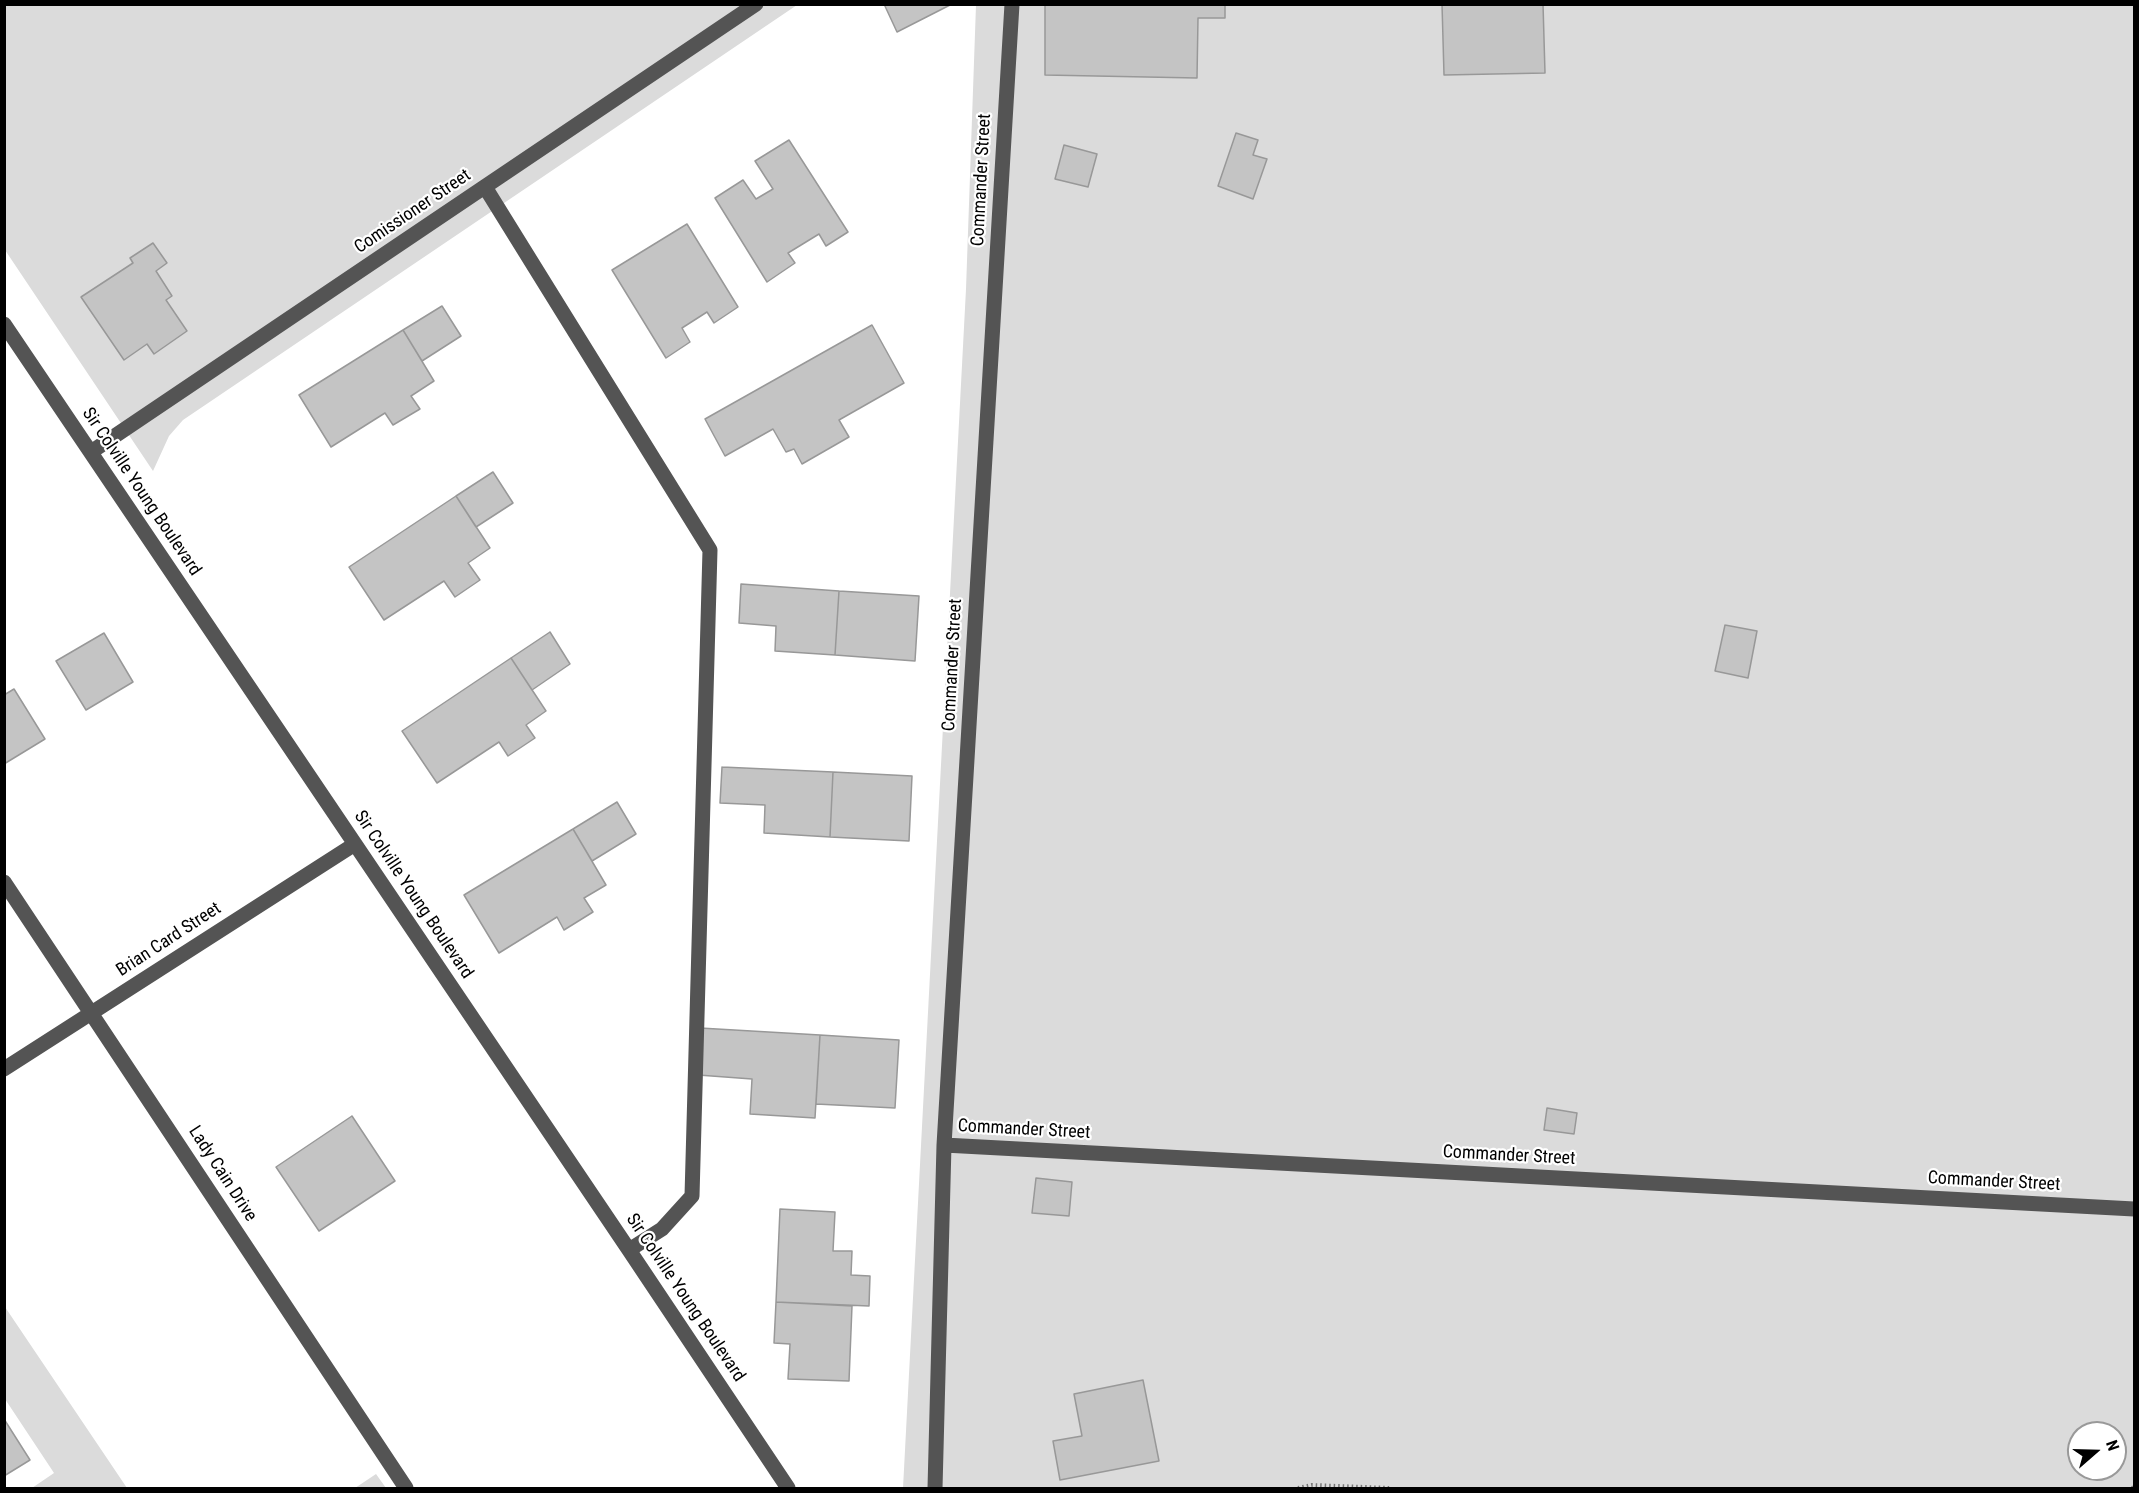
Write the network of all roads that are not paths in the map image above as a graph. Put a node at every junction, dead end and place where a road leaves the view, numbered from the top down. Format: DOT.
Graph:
graph roads {
  1 [pos="756,4"];
  2 [pos="1012,4"];
  3 [pos="485,187"];
  4 [pos="4,324"];
  5 [pos="91,452"];
  6 [pos="354,844"];
  7 [pos="4,882"];
  8 [pos="92,1012"];
  9 [pos="4,1068"];
  10 [pos="944,1145"];
  11 [pos="2134,1209"];
  12 [pos="630,1250"];
  13 [pos="406,1488"];
  14 [pos="788,1488"];
  15 [pos="935,1488"];
  1 -- 3 [label="street, Comissioner Street"];
  2 -- 10 [label="street, Commander Street"];
  3 -- 5 [label="street, Comissioner Street"];
  3 -- 12 [label="street"];
  4 -- 5 [label="street, Sir Colville Young Boulevard"];
  5 -- 6 [label="street, Sir Colville Young Boulevard"];
  6 -- 8 [label="street, Brian Card Street"];
  6 -- 12 [label="street, Sir Colville Young Boulevard"];
  7 -- 8 [label="street, Lady Cain Drive"];
  8 -- 9 [label="street, Brian Card Street"];
  8 -- 13 [label="street, Lady Cain Drive"];
  10 -- 11 [label="street, Commander Street"];
  10 -- 15 [label="street"];
  12 -- 14 [label="street, Sir Colville Young Boulevard"];
}
